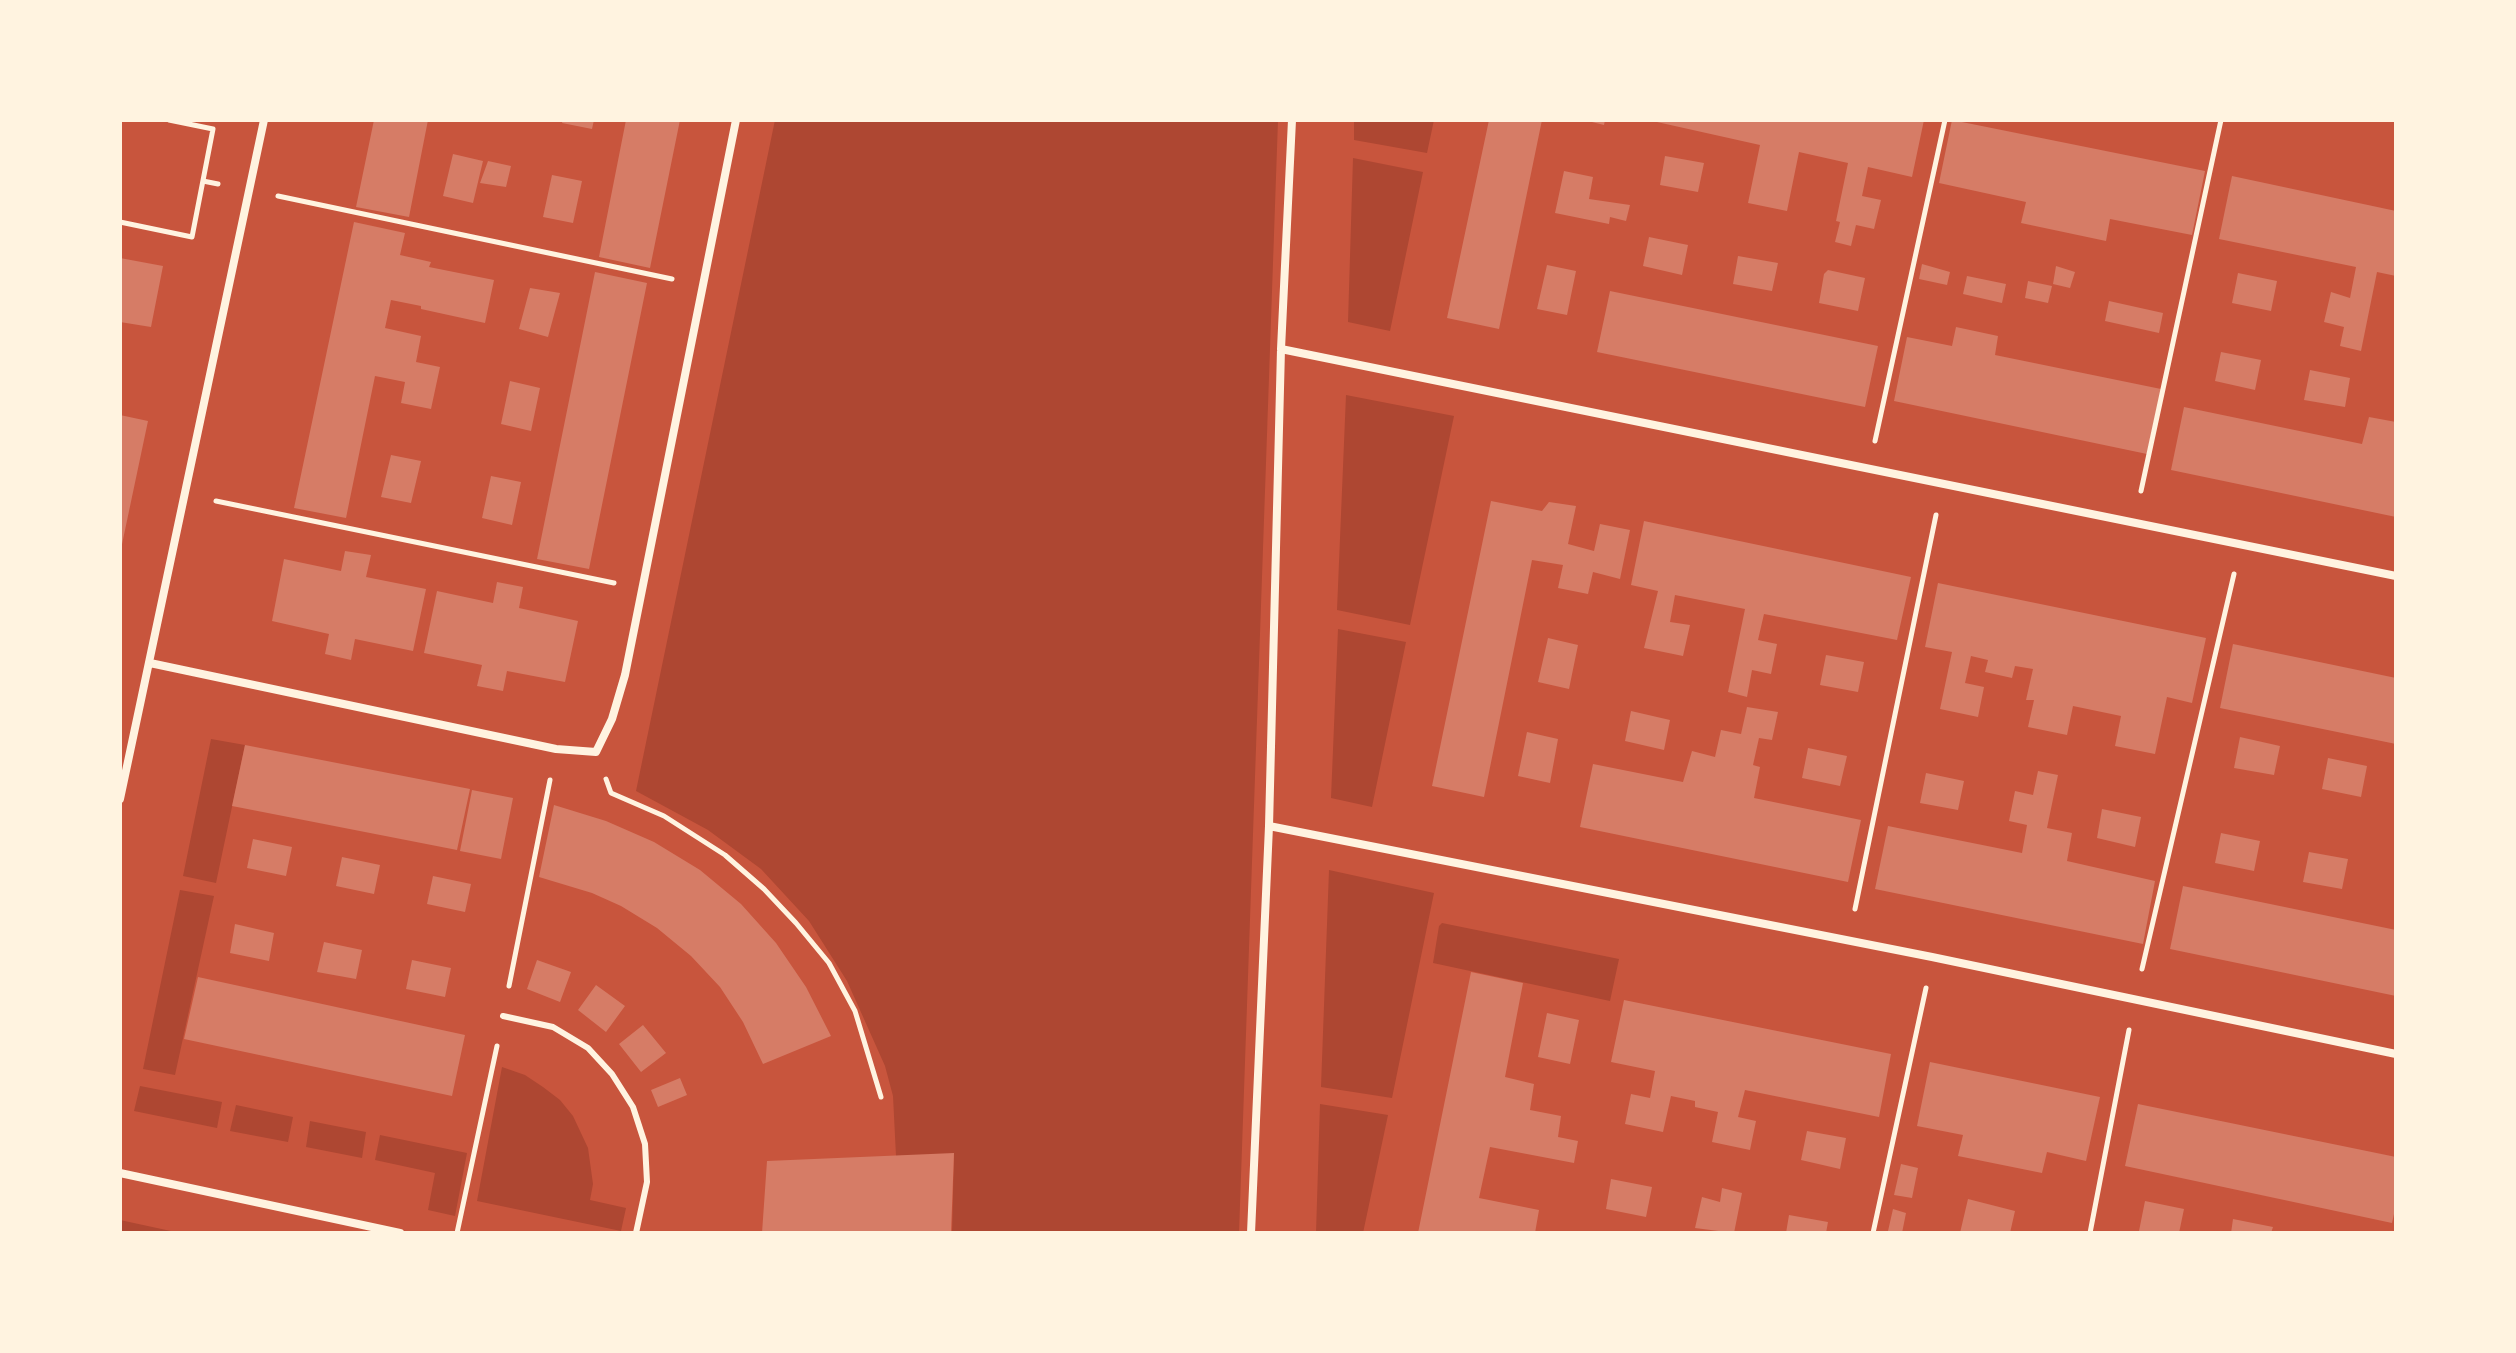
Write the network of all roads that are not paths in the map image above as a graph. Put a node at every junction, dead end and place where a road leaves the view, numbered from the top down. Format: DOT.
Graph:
graph roads {
  1 [pos="264,120"];
  2 [pos="736,120"];
  3 [pos="1292,120"];
  4 [pos="1281,349"];
  5 [pos="2396,576"];
  6 [pos="150,663"];
  7 [pos="120,799"];
  8 [pos="1269,826"];
  9 [pos="503,1016"];
  10 [pos="2396,1054"];
  11 [pos="120,1173"];
  12 [pos="399,1233"];
  13 [pos="636,1233"];
  14 [pos="1251,1233"];
  1 -- 6 [label="street"];
  2 -- 6 [label="street"];
  3 -- 4 [label="street"];
  4 -- 5 [label="street"];
  4 -- 8 [label="street"];
  6 -- 7 [label="street"];
  8 -- 10 [label="street"];
  8 -- 14 [label="street"];
  9 -- 13 [label="lane"];
  11 -- 12 [label="street"];
}
